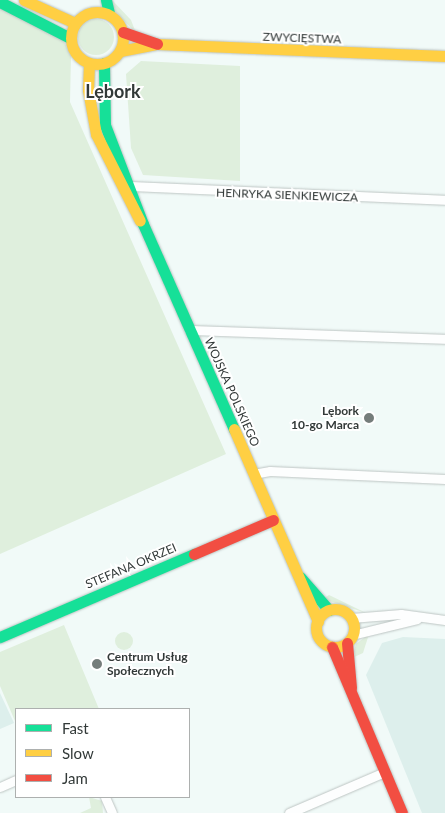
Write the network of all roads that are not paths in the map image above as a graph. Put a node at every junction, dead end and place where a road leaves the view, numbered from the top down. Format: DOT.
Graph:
graph roads {
  1 [pos="24,0"];
  2 [pos="106,0"];
  3 [pos="0,2"];
  4 [pos="90,6"];
  5 [pos="108,13"];
  6 [pos="75,22"];
  7 [pos="123,32"];
  8 [pos="70,38"];
  9 [pos="157,44"];
  10 [pos="120,52"];
  11 [pos="445,56"];
  12 [pos="89,63"];
  13 [pos="104,64"];
  14 [pos="130,186"];
  15 [pos="445,200"];
  16 [pos="143,224"];
  17 [pos="189,330"];
  18 [pos="445,339"];
  19 [pos="253,474"];
  20 [pos="445,479"];
  21 [pos="273,520"];
  22 [pos="295,572"];
  23 [pos="329,610"];
  24 [pos="351,618"];
  25 [pos="420,618"];
  26 [pos="445,620"];
  27 [pos="318,621"];
  28 [pos="0,637"];
  29 [pos="350,639"];
  30 [pos="332,647"];
  31 [pos="351,691"];
  32 [pos="384,772"];
  33 [pos="15,780"];
  34 [pos="0,787"];
  35 [pos="105,798"];
  36 [pos="112,813"];
  37 [pos="289,813"];
  38 [pos="402,813"];
  1 -- 6 [label="street"];
  2 -- 5 [label="street"];
  3 -- 8 [label="street"];
  4 -- 5 [label="street"];
  4 -- 6 [label="street"];
  5 -- 7 [label="street"];
  6 -- 8 [label="street"];
  7 -- 9 [label="street, ZWYCIĘSTWA"];
  7 -- 10 [label="street"];
  8 -- 12 [label="street"];
  9 -- 10 [label="street, ZWYCIĘSTWA"];
  9 -- 11 [label="street, ZWYCIĘSTWA"];
  10 -- 13 [label="street"];
  12 -- 13 [label="street"];
  12 -- 16 [label="street, WOJSKA POLSKIEGO"];
  13 -- 14 [label="street, WOJSKA POLSKIEGO"];
  14 -- 15 [label="street, HENRYKA SIENKIEWICZA"];
  14 -- 16 [label="street, WOJSKA POLSKIEGO"];
  16 -- 17 [label="street, WOJSKA POLSKIEGO"];
  17 -- 18 [label="street"];
  17 -- 19 [label="street, WOJSKA POLSKIEGO"];
  19 -- 20 [label="street"];
  19 -- 21 [label="street, WOJSKA POLSKIEGO"];
  21 -- 22 [label="street, WOJSKA POLSKIEGO"];
  21 -- 28 [label="street, STEFANA OKRZEI"];
  22 -- 23 [label="street, WOJSKA POLSKIEGO"];
  22 -- 27 [label="street, WOJSKA POLSKIEGO"];
  23 -- 24 [label="street"];
  23 -- 27 [label="street"];
  24 -- 25 [label="street"];
  24 -- 29 [label="street"];
  25 -- 26 [label="street"];
  25 -- 29 [label="street"];
  27 -- 30 [label="street"];
  29 -- 30 [label="street"];
  29 -- 31 [label="street"];
  30 -- 31 [label="street"];
  31 -- 32 [label="street"];
  32 -- 37 [label="street"];
  32 -- 38 [label="street"];
  33 -- 34 [label="street"];
  35 -- 36 [label="street"];
}
